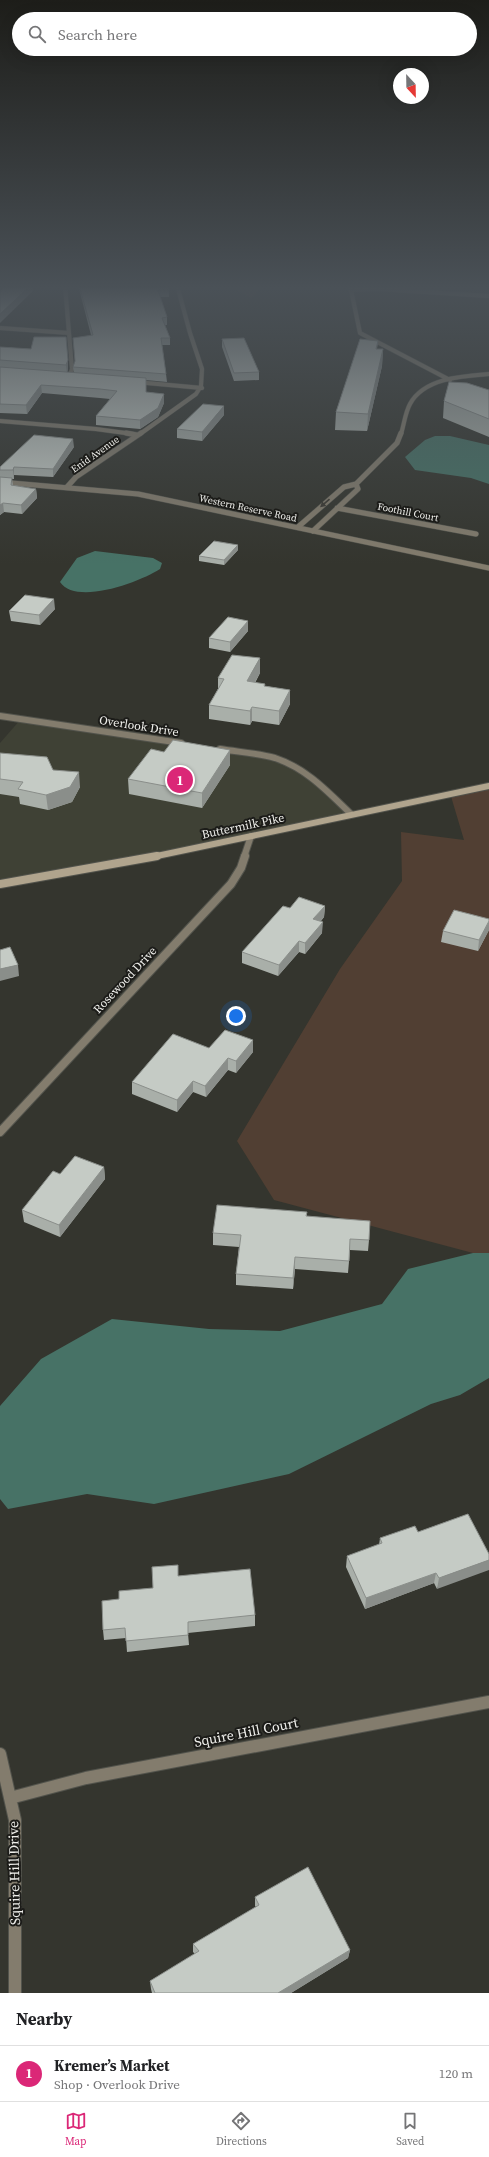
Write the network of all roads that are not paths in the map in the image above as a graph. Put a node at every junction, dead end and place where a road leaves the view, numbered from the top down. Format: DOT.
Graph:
graph roads {
  1 [pos="203,378"];
  2 [pos="446,378"];
  3 [pos="463,378"];
  4 [pos="450,380"];
  5 [pos="134,382"];
  6 [pos="202,388"];
  7 [pos="0,421"];
  8 [pos="137,435"];
  9 [pos="0,482"];
  10 [pos="356,484"];
  11 [pos="67,487"];
  12 [pos="337,508"];
  13 [pos="298,527"];
  14 [pos="313,530"];
  15 [pos="476,534"];
  16 [pos="489,568"];
  17 [pos="0,716"];
  18 [pos="191,745"];
  19 [pos="215,748"];
  20 [pos="489,786"];
  21 [pos="351,814"];
  22 [pos="251,836"];
  23 [pos="0,884"];
  24 [pos="0,1132"];
  25 [pos="489,1702"];
  26 [pos="0,1754"];
  27 [pos="10,1798"];
  28 [pos="15,1993"];
  1 -- 6 [label="street"];
  2 -- 4 [label="street"];
  3 -- 4 [label="street"];
  4 -- 10 [label="street"];
  5 -- 6 [label="street"];
  6 -- 8 [label="street, Enid Avenue"];
  7 -- 8 [label="street"];
  8 -- 11 [label="street, Enid Avenue"];
  9 -- 11 [label="street, Western Reserve Road"];
  10 -- 12 [label="street"];
  10 -- 13 [label="street, one-way"];
  11 -- 13 [label="street, Western Reserve Road"];
  12 -- 14 [label="street"];
  12 -- 15 [label="street, Foothill Court"];
  13 -- 14 [label="street, Western Reserve Road"];
  14 -- 16 [label="street, Western Reserve Road"];
  17 -- 18 [label="street, Overlook Drive"];
  19 -- 21 [label="street"];
  20 -- 21 [label="main road, Buttermilk Pike"];
  21 -- 22 [label="main road, Buttermilk Pike"];
  22 -- 23 [label="main road, Buttermilk Pike"];
  22 -- 24 [label="street, Rosewood Drive"];
  25 -- 27 [label="street, Squire Hill Court"];
  26 -- 27 [label="street, Squire Hill Drive"];
  27 -- 28 [label="street, Squire Hill Drive"];
}
